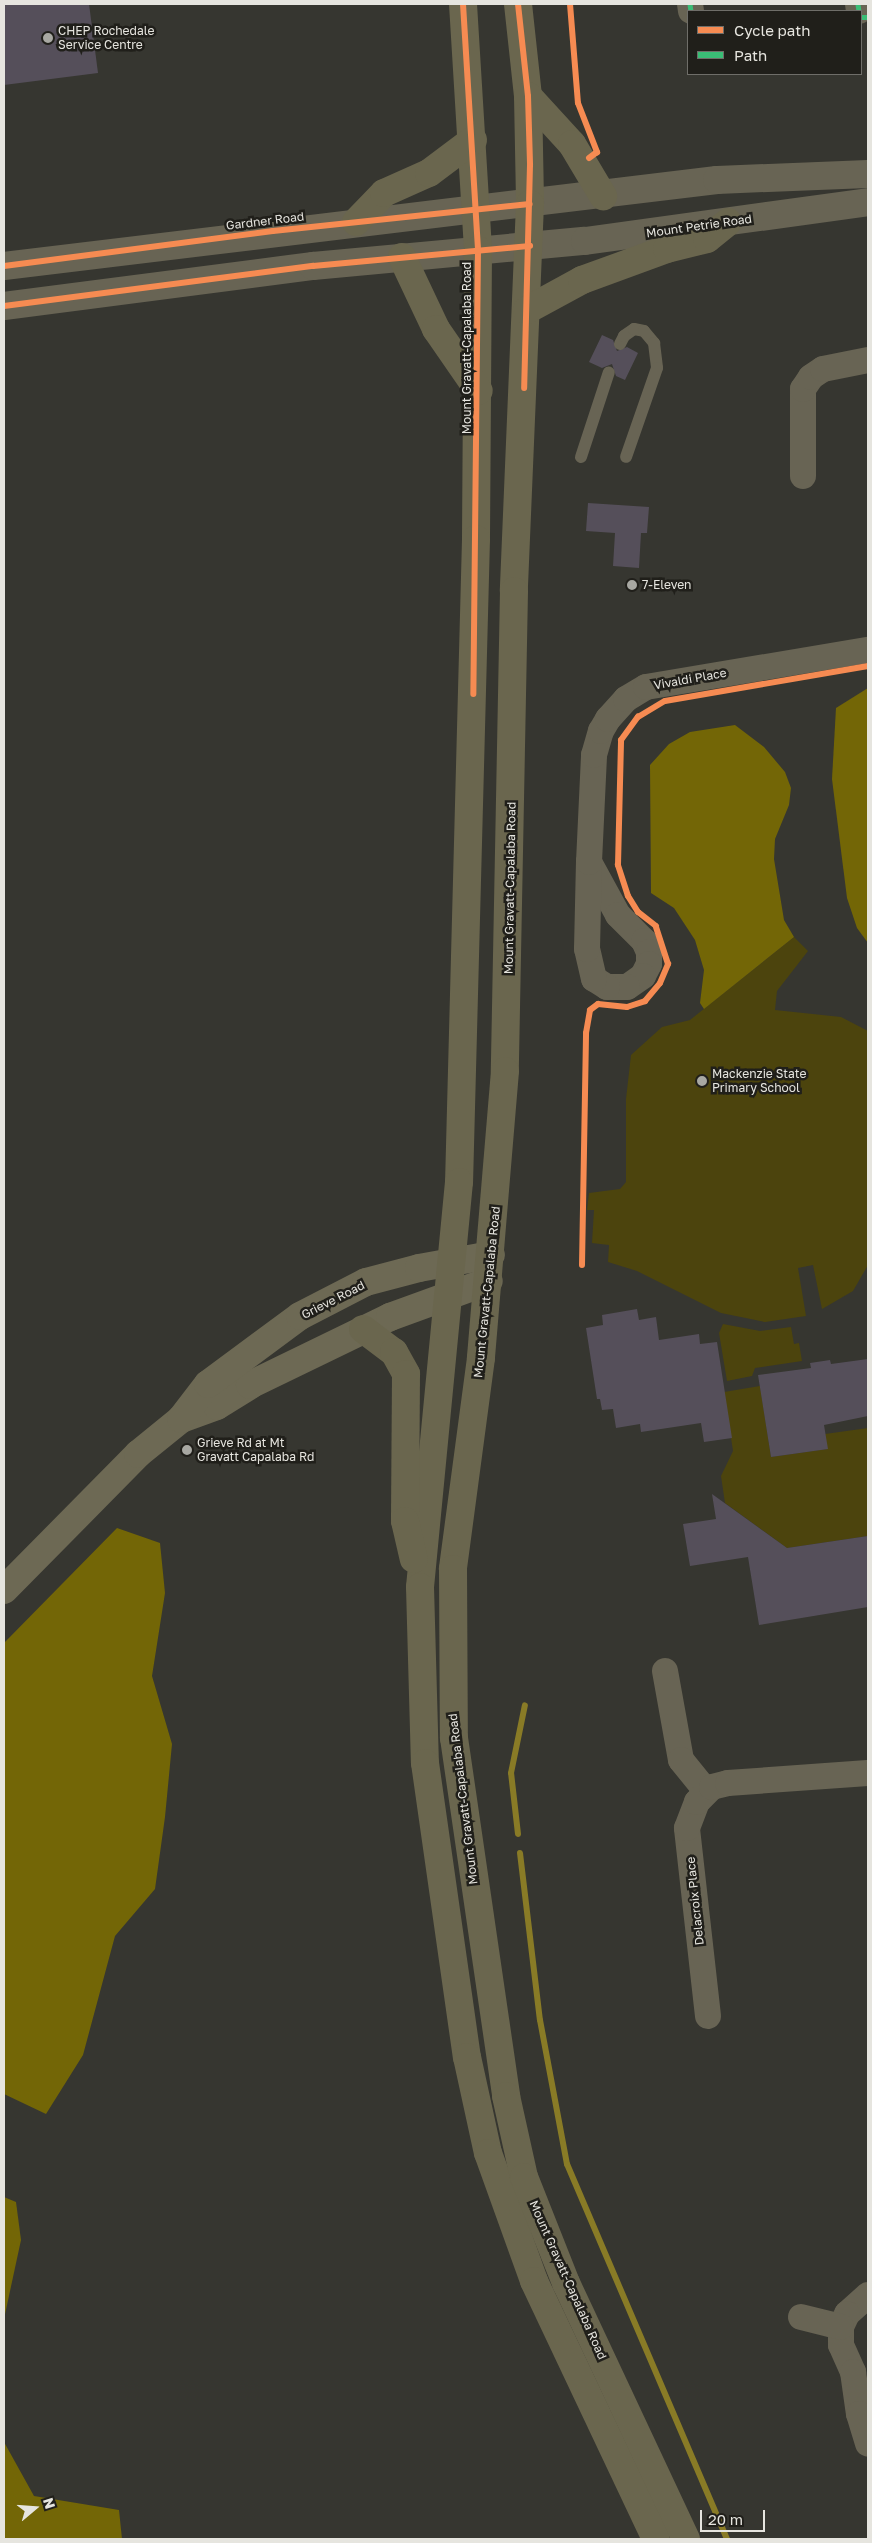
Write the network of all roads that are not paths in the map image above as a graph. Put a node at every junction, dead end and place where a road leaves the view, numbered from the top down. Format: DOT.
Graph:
graph roads {
  1 [pos="463,4"];
  2 [pos="518,4"];
  3 [pos="528,96"];
  4 [pos="473,140"];
  5 [pos="868,174"];
  6 [pos="603,196"];
  7 [pos="868,202"];
  8 [pos="530,204"];
  9 [pos="476,210"];
  10 [pos="356,222"];
  11 [pos="728,222"];
  12 [pos="530,246"];
  13 [pos="478,250"];
  14 [pos="402,257"];
  15 [pos="4,266"];
  16 [pos="4,306"];
  17 [pos="527,310"];
  18 [pos="620,344"];
  19 [pos="868,360"];
  20 [pos="609,372"];
  21 [pos="479,391"];
  22 [pos="581,457"];
  23 [pos="626,457"];
  24 [pos="803,476"];
  25 [pos="868,650"];
  26 [pos="589,862"];
  27 [pos="491,1255"];
  28 [pos="450,1261"];
  29 [pos="489,1281"];
  30 [pos="448,1294"];
  31 [pos="364,1329"];
  32 [pos="181,1419"];
  33 [pos="420,1587"];
  34 [pos="4,1590"];
  35 [pos="665,1671"];
  36 [pos="868,1773"];
  37 [pos="706,1791"];
  38 [pos="708,2016"];
  39 [pos="868,2296"];
  40 [pos="801,2317"];
  41 [pos="841,2327"];
  42 [pos="868,2444"];
  43 [pos="656,2539"];
  44 [pos="686,2539"];
  1 -- 4 [label="highway, Mount Gravatt-Capalaba Road"];
  2 -- 3 [label="highway, Mount Gravatt-Capalaba Road"];
  3 -- 6 [label="highway"];
  3 -- 8 [label="highway, Mount Gravatt-Capalaba Road"];
  4 -- 9 [label="highway, Mount Gravatt-Capalaba Road"];
  4 -- 10 [label="highway"];
  5 -- 6 [label="street"];
  6 -- 8 [label="street"];
  7 -- 11 [label="street, Mount Petrie Road"];
  8 -- 9 [label="street, Gardner Road"];
  8 -- 12 [label="highway, Mount Gravatt-Capalaba Road"];
  9 -- 10 [label="street, Gardner Road"];
  9 -- 13 [label="highway, Mount Gravatt-Capalaba Road"];
  10 -- 15 [label="street, Gardner Road"];
  11 -- 12 [label="street, Mount Petrie Road"];
  11 -- 17 [label="highway"];
  12 -- 13 [label="street"];
  12 -- 17 [label="highway, Mount Gravatt-Capalaba Road"];
  13 -- 14 [label="street"];
  13 -- 21 [label="highway, Mount Gravatt-Capalaba Road"];
  14 -- 16 [label="street"];
  14 -- 21 [label="highway"];
  17 -- 27 [label="highway, Mount Gravatt-Capalaba Road"];
  18 -- 23 [label="lane"];
  19 -- 24 [label="street"];
  20 -- 22 [label="lane"];
  21 -- 28 [label="highway, Mount Gravatt-Capalaba Road"];
  25 -- 26 [label="street, Vivaldi Place"];
  27 -- 28 [label="main road, Grieve Road"];
  27 -- 29 [label="highway, Mount Gravatt-Capalaba Road"];
  28 -- 30 [label="highway, Mount Gravatt-Capalaba Road"];
  28 -- 32 [label="main road, Grieve Road"];
  29 -- 30 [label="main road, Grieve Road"];
  29 -- 44 [label="highway, Mount Gravatt-Capalaba Road"];
  30 -- 31 [label="main road, Grieve Road"];
  30 -- 33 [label="highway, Mount Gravatt-Capalaba Road"];
  31 -- 32 [label="main road, Grieve Road"];
  31 -- 33 [label="highway"];
  32 -- 34 [label="main road, Grieve Road"];
  33 -- 43 [label="highway, Mount Gravatt-Capalaba Road"];
  35 -- 37 [label="street"];
  36 -- 37 [label="street"];
  37 -- 38 [label="street, Delacroix Place"];
  39 -- 41 [label="street"];
  40 -- 41 [label="street"];
  41 -- 42 [label="street"];
}
